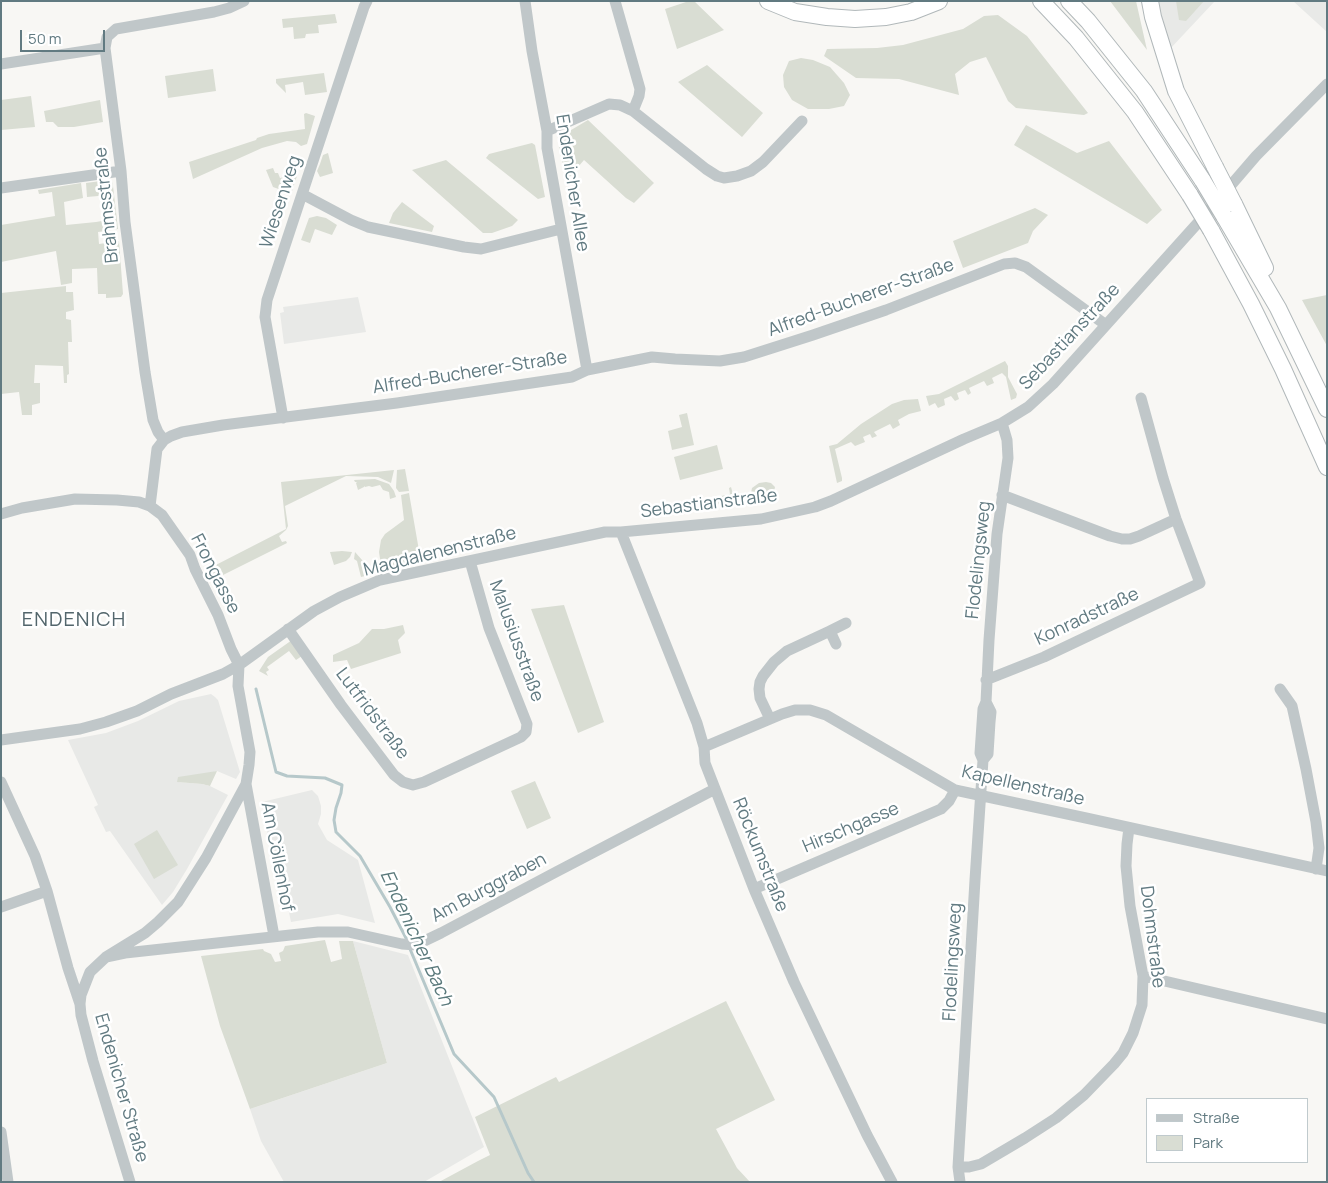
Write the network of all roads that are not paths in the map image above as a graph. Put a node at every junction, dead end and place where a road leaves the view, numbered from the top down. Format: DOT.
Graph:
graph roads {
  1 [pos="244,1"];
  2 [pos="525,1"];
  3 [pos="615,1"];
  4 [pos="768,1"];
  5 [pos="939,1"];
  6 [pos="1041,1"];
  7 [pos="1069,1"];
  8 [pos="1150,1"];
  9 [pos="365,3"];
  10 [pos="105,48"];
  11 [pos="1,64"];
  12 [pos="1327,84"];
  13 [pos="633,111"];
  14 [pos="802,122"];
  15 [pos="547,131"];
  16 [pos="121,171"];
  17 [pos="1,188"];
  18 [pos="302,194"];
  19 [pos="1229,210"];
  20 [pos="561,229"];
  21 [pos="1106,325"];
  22 [pos="587,370"];
  23 [pos="1141,398"];
  24 [pos="1327,409"];
  25 [pos="283,418"];
  26 [pos="1002,423"];
  27 [pos="164,440"];
  28 [pos="1327,467"];
  29 [pos="1002,496"];
  30 [pos="150,506"];
  31 [pos="1,514"];
  32 [pos="1176,519"];
  33 [pos="621,532"];
  34 [pos="470,561"];
  35 [pos="846,623"];
  36 [pos="288,629"];
  37 [pos="830,631"];
  38 [pos="836,644"];
  39 [pos="239,665"];
  40 [pos="986,680"];
  41 [pos="1280,688"];
  42 [pos="770,719"];
  43 [pos="526,732"];
  44 [pos="1,740"];
  45 [pos="704,747"];
  46 [pos="1,782"];
  47 [pos="246,784"];
  48 [pos="714,789"];
  49 [pos="955,790"];
  50 [pos="980,795"];
  51 [pos="1129,828"];
  52 [pos="1321,870"];
  53 [pos="754,889"];
  54 [pos="47,891"];
  55 [pos="1,907"];
  56 [pos="274,936"];
  57 [pos="106,957"];
  58 [pos="68,968"];
  59 [pos="90,972"];
  60 [pos="1143,976"];
  61 [pos="80,1004"];
  62 [pos="1327,1020"];
  63 [pos="1,1132"];
  64 [pos="958,1167"];
  65 [pos="8,1182"];
  66 [pos="130,1182"];
  67 [pos="892,1182"];
  68 [pos="954,1182"];
  69 [pos="960,1182"];
  1 -- 10 [label="street"];
  2 -- 15 [label="street, Endenicher Allee"];
  3 -- 13 [label="street"];
  4 -- 5 [label="highway"];
  6 -- 28 [label="highway, bridge"];
  7 -- 19 [label="highway, bridge"];
  8 -- 19 [label="highway, bridge"];
  9 -- 18 [label="street, Wiesenweg"];
  10 -- 11 [label="street"];
  10 -- 16 [label="street, Brahmsstraße"];
  12 -- 21 [label="street, Sebastianstraße"];
  13 -- 14 [label="street"];
  13 -- 15 [label="street"];
  15 -- 20 [label="street, Endenicher Allee"];
  16 -- 17 [label="street"];
  16 -- 27 [label="street, Brahmsstraße"];
  18 -- 20 [label="street"];
  18 -- 25 [label="street, Wiesenweg"];
  19 -- 24 [label="highway"];
  20 -- 22 [label="street, Endenicher Allee"];
  21 -- 22 [label="street, Alfred-Bucherer-Straße"];
  21 -- 26 [label="street, Sebastianstraße"];
  22 -- 25 [label="street, Alfred-Bucherer-Straße"];
  23 -- 32 [label="street"];
  25 -- 27 [label="street, Alfred-Bucherer-Straße"];
  26 -- 29 [label="street, Flodelingsweg"];
  26 -- 33 [label="street, Sebastianstraße"];
  27 -- 30 [label="street"];
  29 -- 32 [label="street"];
  29 -- 40 [label="street, Flodelingsweg"];
  30 -- 31 [label="street"];
  30 -- 39 [label="street, Frongasse"];
  32 -- 40 [label="street, Konradstraße"];
  33 -- 34 [label="street, Magdalenenstraße"];
  33 -- 45 [label="street, Röckumstraße"];
  34 -- 36 [label="street, Magdalenenstraße"];
  34 -- 43 [label="street, Malusiusstraße"];
  35 -- 37 [label="street"];
  36 -- 39 [label="street, Magdalenenstraße"];
  36 -- 43 [label="street, Lutfridstraße"];
  37 -- 38 [label="street"];
  37 -- 42 [label="street"];
  39 -- 44 [label="street, Magdalenenstraße"];
  39 -- 47 [label="street"];
  40 -- 50 [label="street, Flodelingsweg"];
  41 -- 52 [label="street"];
  42 -- 45 [label="street, Kapellenstraße"];
  42 -- 49 [label="street, Kapellenstraße"];
  45 -- 48 [label="street, Röckumstraße"];
  46 -- 54 [label="street, Endenicher Straße"];
  47 -- 56 [label="street, Am Cöllenhof"];
  47 -- 57 [label="street"];
  48 -- 53 [label="street, Röckumstraße"];
  48 -- 56 [label="street, Am Burggraben"];
  49 -- 50 [label="street, Kapellenstraße"];
  49 -- 53 [label="street, Hirschgasse"];
  50 -- 51 [label="street, Kapellenstraße"];
  50 -- 64 [label="street, Flodelingsweg"];
  51 -- 52 [label="street, Kapellenstraße"];
  51 -- 60 [label="street, Dohmstraße"];
  53 -- 67 [label="street, Röckumstraße"];
  54 -- 55 [label="street"];
  54 -- 58 [label="street, Endenicher Straße"];
  56 -- 57 [label="street, Am Burggraben"];
  57 -- 59 [label="street"];
  58 -- 59 [label="street"];
  58 -- 61 [label="street, Endenicher Straße"];
  59 -- 61 [label="street, Endenicher Straße"];
  60 -- 62 [label="street"];
  60 -- 64 [label="street, Dohmstraße"];
  61 -- 66 [label="street, Endenicher Straße"];
  63 -- 65 [label="street"];
  64 -- 68 [label="street, Flodelingsweg"];
  64 -- 69 [label="street, Flodelingsweg"];
}
